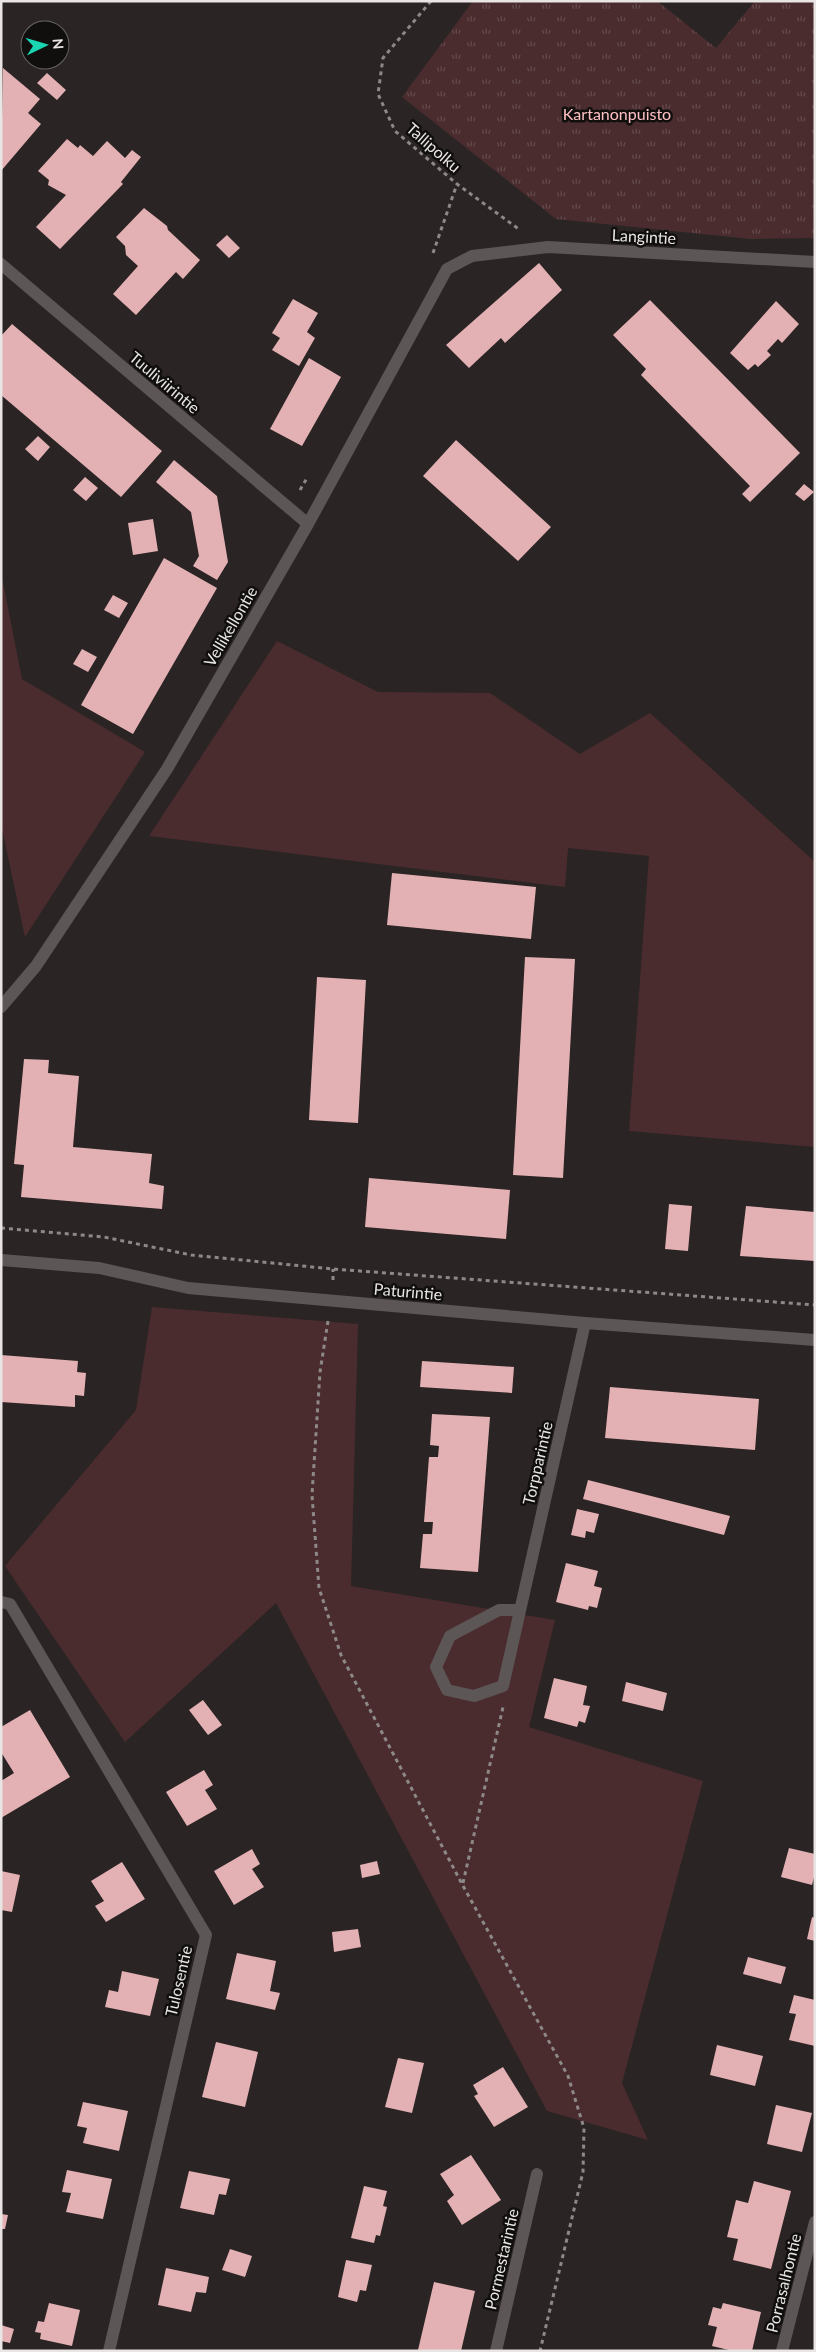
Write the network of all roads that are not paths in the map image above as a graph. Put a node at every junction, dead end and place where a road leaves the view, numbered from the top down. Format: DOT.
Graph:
graph roads {
  1 [pos="472,256"];
  2 [pos="815,262"];
  3 [pos="1,264"];
  4 [pos="308,524"];
  5 [pos="1,1007"];
  6 [pos="1,1260"];
  7 [pos="585,1323"];
  8 [pos="815,1340"];
  9 [pos="6,1603"];
  10 [pos="520,1610"];
  11 [pos="537,2174"];
  12 [pos="815,2222"];
  13 [pos="109,2351"];
  14 [pos="496,2351"];
  15 [pos="782,2351"];
  1 -- 2 [label="street, Langintie"];
  1 -- 4 [label="street, Vellikellontie"];
  3 -- 4 [label="street, Tuuliviirintie"];
  4 -- 5 [label="street, Vellikellontie"];
  6 -- 7 [label="street, Paturintie"];
  7 -- 8 [label="street, Paturintie"];
  7 -- 10 [label="street, Torpparintie"];
  9 -- 13 [label="street, Tulosentie"];
  10 -- 10 [label="street, Torpparintie"];
  11 -- 14 [label="street, Pormestarintie"];
  12 -- 15 [label="street, Porrasalhontie"];
}
